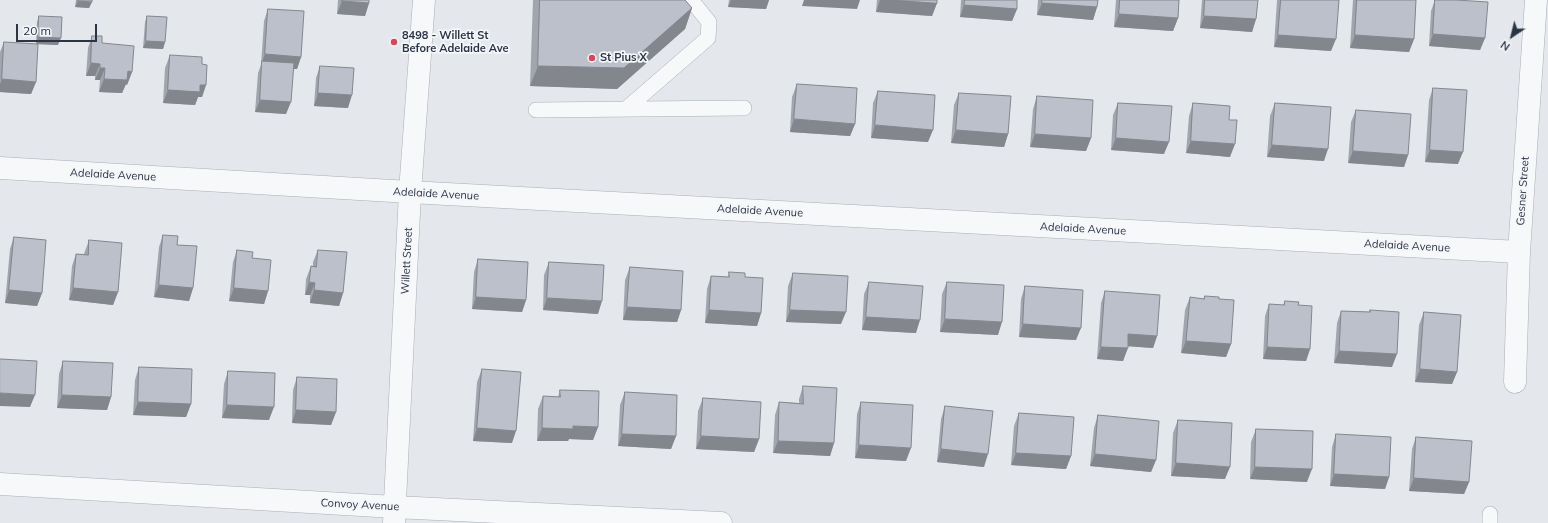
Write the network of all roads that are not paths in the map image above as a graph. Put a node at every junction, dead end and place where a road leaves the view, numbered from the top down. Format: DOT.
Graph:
graph roads {
  1 [pos="424,0"];
  2 [pos="691,0"];
  3 [pos="1536,0"];
  4 [pos="744,108"];
  5 [pos="626,109"];
  6 [pos="536,110"];
  7 [pos="0,168"];
  8 [pos="410,192"];
  9 [pos="1519,252"];
  10 [pos="1515,382"];
  11 [pos="0,484"];
  12 [pos="395,515"];
  13 [pos="721,523"];
  1 -- 8 [label="street, Willett Street"];
  2 -- 5 [label="lane"];
  3 -- 9 [label="street, Gesner Street"];
  4 -- 5 [label="lane"];
  5 -- 6 [label="lane"];
  7 -- 8 [label="street, Adelaide Avenue"];
  8 -- 9 [label="street, Adelaide Avenue"];
  8 -- 12 [label="street, Willett Street"];
  9 -- 10 [label="street, Gesner Street"];
  11 -- 12 [label="street, Convoy Avenue"];
  12 -- 13 [label="street, Convoy Avenue"];
}
